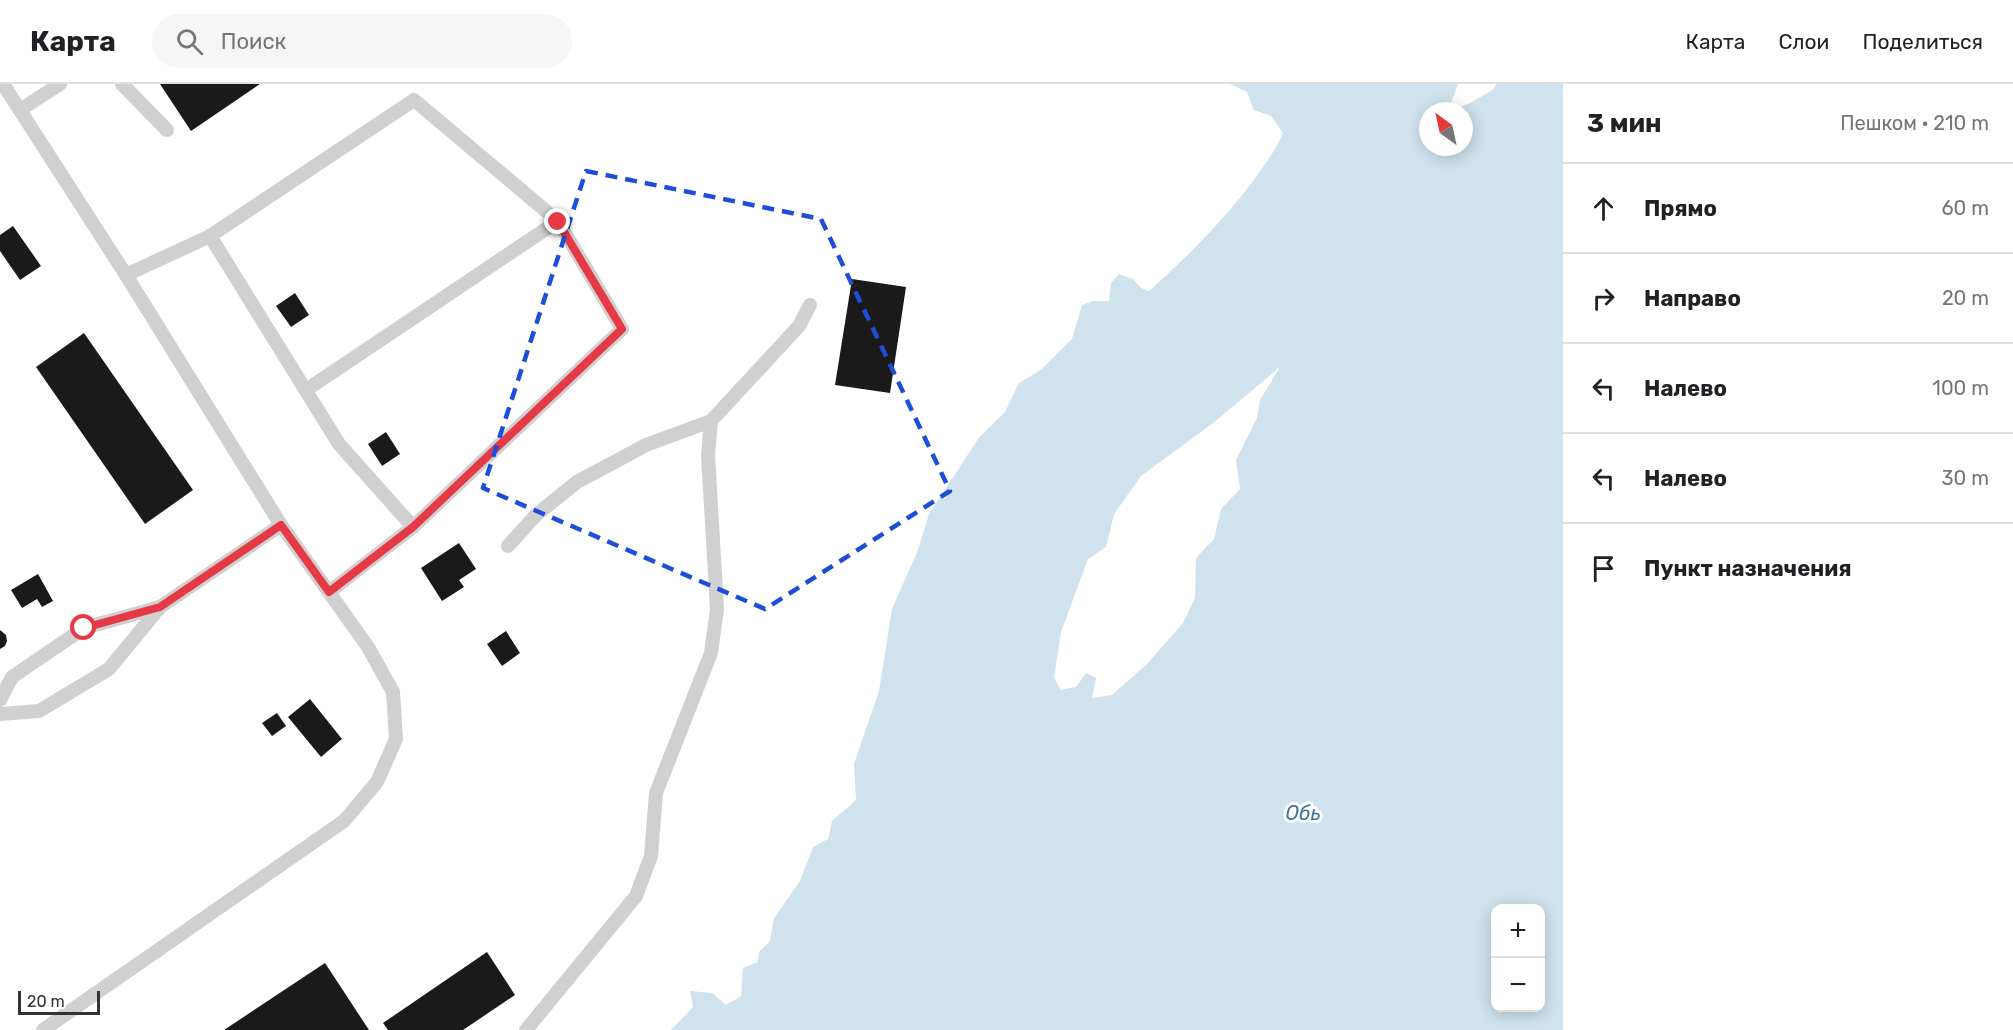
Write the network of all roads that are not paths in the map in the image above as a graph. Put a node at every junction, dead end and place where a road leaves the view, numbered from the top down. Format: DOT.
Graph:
graph roads {
  1 [pos="3,84"];
  2 [pos="60,84"];
  3 [pos="122,84"];
  4 [pos="20,110"];
  5 [pos="167,130"];
  6 [pos="558,222"];
  7 [pos="210,236"];
  8 [pos="126,274"];
  9 [pos="810,305"];
  10 [pos="306,390"];
  11 [pos="711,421"];
  12 [pos="281,525"];
  13 [pos="413,527"];
  14 [pos="508,546"];
  15 [pos="329,592"];
  16 [pos="160,607"];
  17 [pos="0,700"];
  18 [pos="0,714"];
  19 [pos="43,1030"];
  20 [pos="525,1030"];
  1 -- 4 [label="lane"];
  2 -- 4 [label="lane"];
  3 -- 5 [label="lane"];
  4 -- 8 [label="lane"];
  6 -- 7 [label="lane"];
  6 -- 10 [label="lane"];
  6 -- 13 [label="lane"];
  7 -- 8 [label="lane"];
  7 -- 10 [label="lane"];
  8 -- 12 [label="lane"];
  9 -- 11 [label="lane"];
  10 -- 13 [label="lane"];
  11 -- 14 [label="lane"];
  11 -- 20 [label="lane"];
  12 -- 15 [label="lane"];
  12 -- 16 [label="lane"];
  13 -- 15 [label="lane"];
  15 -- 19 [label="lane"];
  16 -- 17 [label="lane"];
  16 -- 18 [label="lane"];
}
